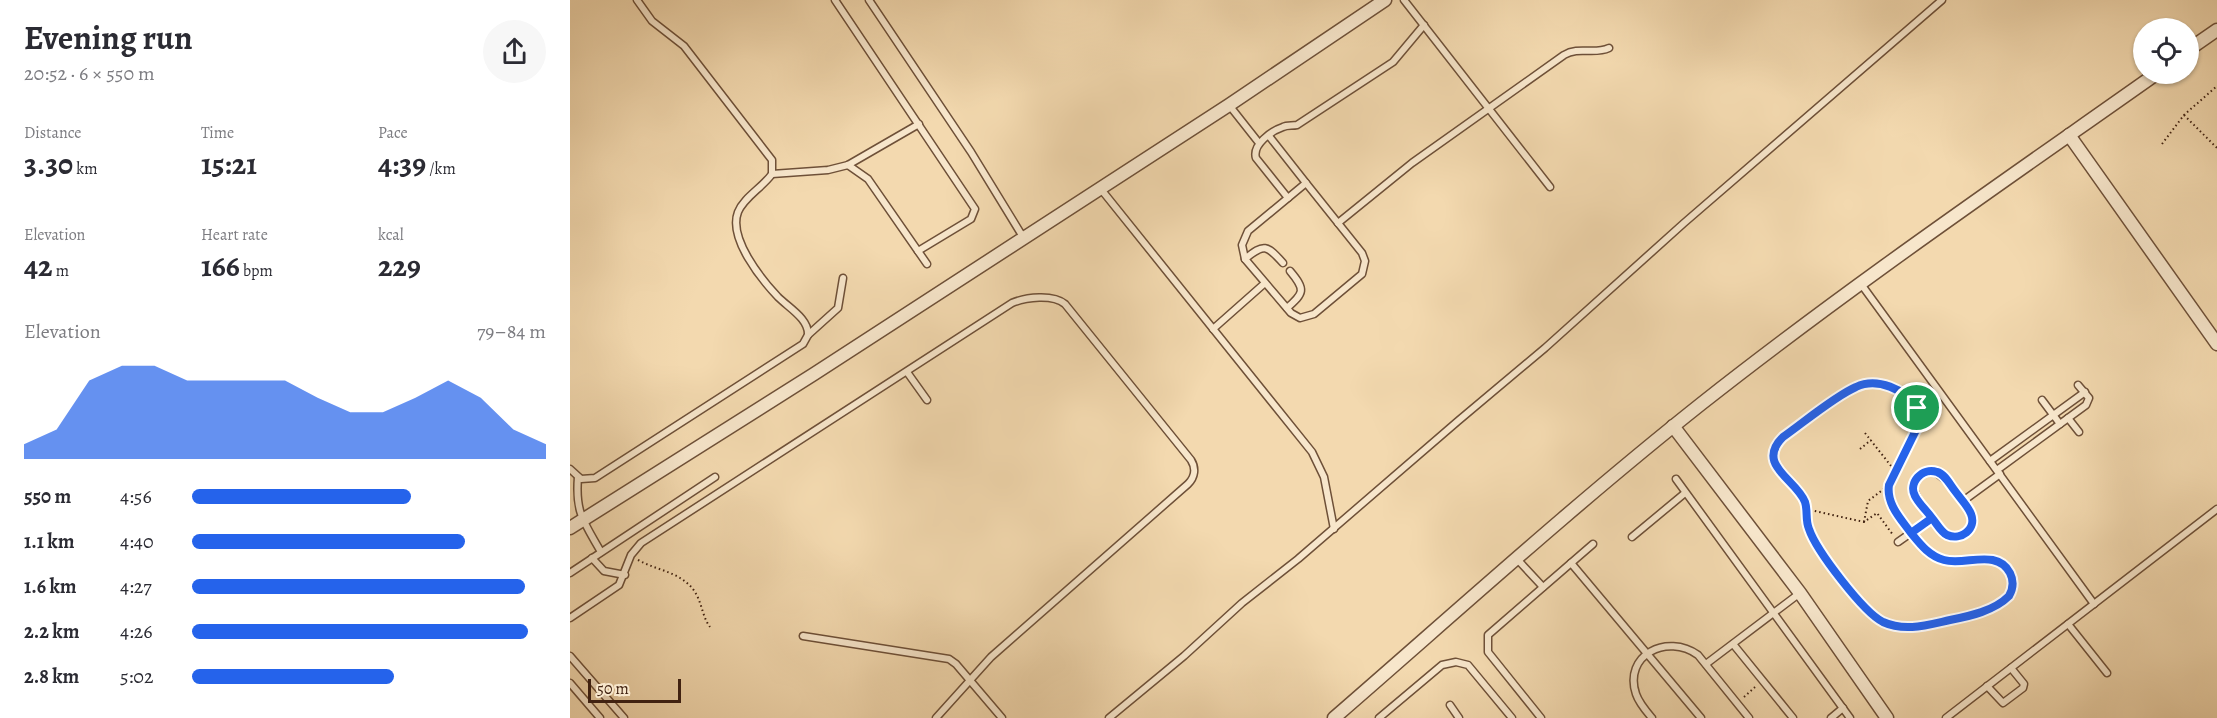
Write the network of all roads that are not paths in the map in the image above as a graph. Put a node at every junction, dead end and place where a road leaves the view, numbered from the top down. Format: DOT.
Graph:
graph roads {
  1 [pos="638,0"];
  2 [pos="835,0"];
  3 [pos="870,0"];
  4 [pos="1385,0"];
  5 [pos="1404,0"];
  6 [pos="1942,0"];
  7 [pos="1424,25"];
  8 [pos="2217,30"];
  9 [pos="2199,42"];
  10 [pos="1610,48"];
  11 [pos="2142,84"];
  12 [pos="1229,105"];
  13 [pos="1490,107"];
  14 [pos="919,124"];
  15 [pos="2069,135"];
  16 [pos="1269,136"];
  17 [pos="1259,143"];
  18 [pos="848,165"];
  19 [pos="772,174"];
  20 [pos="1306,183"];
  21 [pos="1550,187"];
  22 [pos="1100,188"];
  23 [pos="1288,198"];
  24 [pos="1338,223"];
  25 [pos="1023,237"];
  26 [pos="918,251"];
  27 [pos="1245,259"];
  28 [pos="1283,263"];
  29 [pos="927,264"];
  30 [pos="1290,272"];
  31 [pos="843,278"];
  32 [pos="1265,284"];
  33 [pos="1861,284"];
  34 [pos="1287,309"];
  35 [pos="1213,329"];
  36 [pos="808,335"];
  37 [pos="2217,344"];
  38 [pos="906,372"];
  39 [pos="2078,385"];
  40 [pos="2085,392"];
  41 [pos="927,400"];
  42 [pos="2042,400"];
  43 [pos="2053,415"];
  44 [pos="2068,418"];
  45 [pos="2060,424"];
  46 [pos="1673,426"];
  47 [pos="2079,432"];
  48 [pos="1990,461"];
  49 [pos="570,469"];
  50 [pos="1998,472"];
  51 [pos="578,477"];
  52 [pos="715,477"];
  53 [pos="1676,479"];
  54 [pos="1686,493"];
  55 [pos="1963,501"];
  56 [pos="2217,509"];
  57 [pos="1932,518"];
  58 [pos="582,520"];
  59 [pos="570,528"];
  60 [pos="1334,529"];
  61 [pos="1632,537"];
  62 [pos="1898,542"];
  63 [pos="1593,544"];
  64 [pos="601,552"];
  65 [pos="592,558"];
  66 [pos="1517,559"];
  67 [pos="1571,563"];
  68 [pos="570,573"];
  69 [pos="625,575"];
  70 [pos="1543,587"];
  71 [pos="1800,593"];
  72 [pos="2094,604"];
  73 [pos="1773,613"];
  74 [pos="570,618"];
  75 [pos="2068,624"];
  76 [pos="803,636"];
  77 [pos="1733,644"];
  78 [pos="1647,654"];
  79 [pos="570,656"];
  80 [pos="1706,664"];
  81 [pos="2011,668"];
  82 [pos="2107,673"];
  83 [pos="969,680"];
  84 [pos="570,682"];
  85 [pos="1988,686"];
  86 [pos="1450,705"];
  87 [pos="1843,708"];
  88 [pos="1509,717"];
  89 [pos="600,718"];
  90 [pos="624,718"];
  91 [pos="936,718"];
  92 [pos="1002,718"];
  93 [pos="1109,718"];
  94 [pos="1334,718"];
  95 [pos="1379,718"];
  96 [pos="1459,718"];
  97 [pos="1541,718"];
  98 [pos="1652,718"];
  99 [pos="1701,718"];
  100 [pos="1749,718"];
  101 [pos="1793,718"];
  102 [pos="1831,718"];
  103 [pos="1850,718"];
  104 [pos="1887,718"];
  105 [pos="1946,718"];
  1 -- 19 [label="lane"];
  2 -- 14 [label="lane"];
  3 -- 25 [label="lane"];
  4 -- 12 [label="street"];
  5 -- 7 [label="lane"];
  6 -- 60 [label="lane"];
  7 -- 13 [label="lane"];
  7 -- 16 [label="lane"];
  8 -- 9 [label="street"];
  10 -- 13 [label="lane"];
  11 -- 15 [label="street"];
  12 -- 17 [label="lane"];
  12 -- 22 [label="street"];
  13 -- 21 [label="lane"];
  13 -- 24 [label="lane"];
  14 -- 18 [label="lane"];
  14 -- 26 [label="lane"];
  15 -- 33 [label="street"];
  15 -- 37 [label="street"];
  16 -- 17 [label="lane"];
  16 -- 20 [label="lane"];
  17 -- 23 [label="lane"];
  18 -- 19 [label="lane"];
  18 -- 26 [label="lane"];
  19 -- 36 [label="lane"];
  20 -- 23 [label="lane"];
  20 -- 24 [label="lane"];
  22 -- 25 [label="street"];
  22 -- 35 [label="lane"];
  23 -- 27 [label="lane"];
  24 -- 34 [label="lane"];
  25 -- 58 [label="street"];
  26 -- 29 [label="lane"];
  27 -- 28 [label="lane"];
  27 -- 32 [label="lane"];
  30 -- 34 [label="lane"];
  31 -- 36 [label="lane"];
  32 -- 34 [label="lane"];
  32 -- 35 [label="lane"];
  33 -- 46 [label="street"];
  33 -- 48 [label="lane"];
  35 -- 60 [label="lane"];
  36 -- 51 [label="lane"];
  38 -- 41 [label="lane"];
  38 -- 69 [label="lane"];
  38 -- 83 [label="lane"];
  39 -- 40 [label="lane"];
  40 -- 43 [label="lane"];
  40 -- 44 [label="lane"];
  42 -- 43 [label="lane"];
  43 -- 45 [label="lane"];
  43 -- 48 [label="lane"];
  44 -- 45 [label="lane"];
  44 -- 47 [label="lane"];
  45 -- 50 [label="lane"];
  46 -- 66 [label="street"];
  46 -- 71 [label="street"];
  48 -- 50 [label="lane"];
  49 -- 51 [label="lane"];
  50 -- 55 [label="lane"];
  50 -- 72 [label="lane"];
  51 -- 58 [label="lane"];
  52 -- 64 [label="lane"];
  53 -- 54 [label="lane"];
  54 -- 61 [label="lane"];
  54 -- 73 [label="lane"];
  55 -- 57 [label="lane"];
  55 -- 57 [label="lane"];
  56 -- 72 [label="lane"];
  57 -- 62 [label="lane"];
  58 -- 59 [label="street"];
  58 -- 64 [label="lane"];
  60 -- 93 [label="lane"];
  63 -- 67 [label="lane"];
  64 -- 65 [label="lane"];
  65 -- 68 [label="lane"];
  65 -- 69 [label="lane"];
  66 -- 70 [label="lane"];
  66 -- 94 [label="street"];
  67 -- 70 [label="lane"];
  67 -- 78 [label="lane"];
  69 -- 74 [label="lane"];
  70 -- 97 [label="lane"];
  71 -- 73 [label="lane"];
  71 -- 104 [label="street"];
  72 -- 75 [label="lane"];
  73 -- 77 [label="lane"];
  73 -- 87 [label="lane"];
  75 -- 81 [label="lane"];
  75 -- 82 [label="lane"];
  76 -- 83 [label="lane"];
  77 -- 80 [label="lane"];
  77 -- 101 [label="lane"];
  78 -- 80 [label="lane"];
  78 -- 98 [label="lane"];
  78 -- 99 [label="lane"];
  79 -- 90 [label="lane"];
  80 -- 100 [label="lane"];
  81 -- 85 [label="lane"];
  81 -- 85 [label="lane"];
  83 -- 91 [label="lane"];
  83 -- 92 [label="lane"];
  84 -- 89 [label="lane"];
  85 -- 105 [label="lane"];
  86 -- 96 [label="lane"];
  87 -- 102 [label="lane"];
  87 -- 103 [label="lane"];
  88 -- 95 [label="lane"];
}
